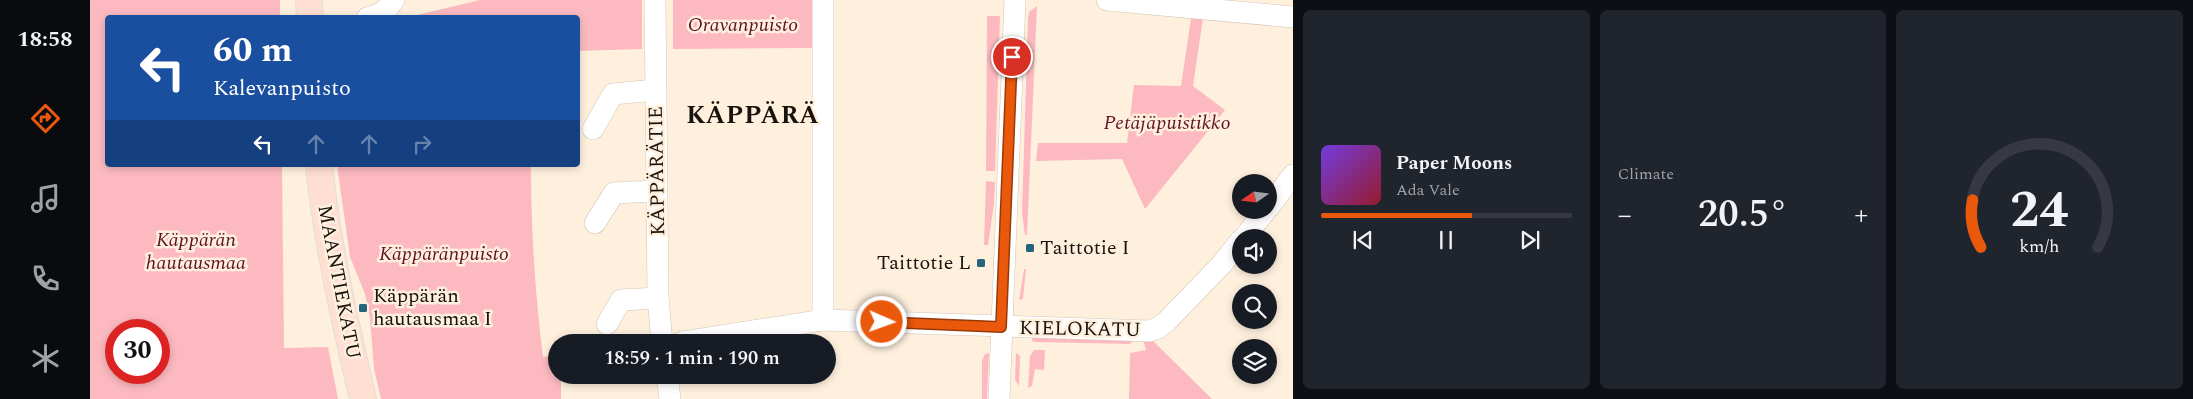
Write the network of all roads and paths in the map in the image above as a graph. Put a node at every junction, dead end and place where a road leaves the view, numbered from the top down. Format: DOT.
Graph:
graph roads {
  1 [pos="309,0"];
  2 [pos="394,0"];
  3 [pos="655,0"];
  4 [pos="823,0"];
  5 [pos="1014,0"];
  6 [pos="1107,0"];
  7 [pos="310,15"];
  8 [pos="378,15"];
  9 [pos="1293,18"];
  10 [pos="656,90"];
  11 [pos="593,129"];
  12 [pos="319,167"];
  13 [pos="1293,175"];
  14 [pos="656,192"];
  15 [pos="1278,195"];
  16 [pos="1259,219"];
  17 [pos="595,222"];
  18 [pos="1251,229"];
  19 [pos="1232,251"];
  20 [pos="658,298"];
  21 [pos="823,320"];
  22 [pos="607,324"];
  23 [pos="1001,327"];
  24 [pos="661,334"];
  25 [pos="733,334"];
  26 [pos="668,384"];
  27 [pos="363,399"];
  28 [pos="670,399"];
  29 [pos="999,399"];
  1 -- 7 [label="main road"];
  2 -- 8 [label="street"];
  3 -- 10 [label="street, KÄPPÄRÄTIE"];
  4 -- 21 [label="street"];
  5 -- 23 [label="street"];
  6 -- 9 [label="street"];
  10 -- 11 [label="street"];
  10 -- 14 [label="street, KÄPPÄRÄTIE"];
  12 -- 27 [label="main road, MAANTIEKATU"];
  13 -- 15 [label="street"];
  14 -- 17 [label="street"];
  14 -- 20 [label="street, KÄPPÄRÄTIE"];
  16 -- 18 [label="street"];
  19 -- 23 [label="street, KIELOKATU"];
  20 -- 22 [label="street"];
  20 -- 24 [label="street, KÄPPÄRÄTIE"];
  21 -- 23 [label="street, KIELOKATU"];
  21 -- 25 [label="street, KIELOKATU"];
  23 -- 29 [label="street"];
  26 -- 28 [label="street"];
}
